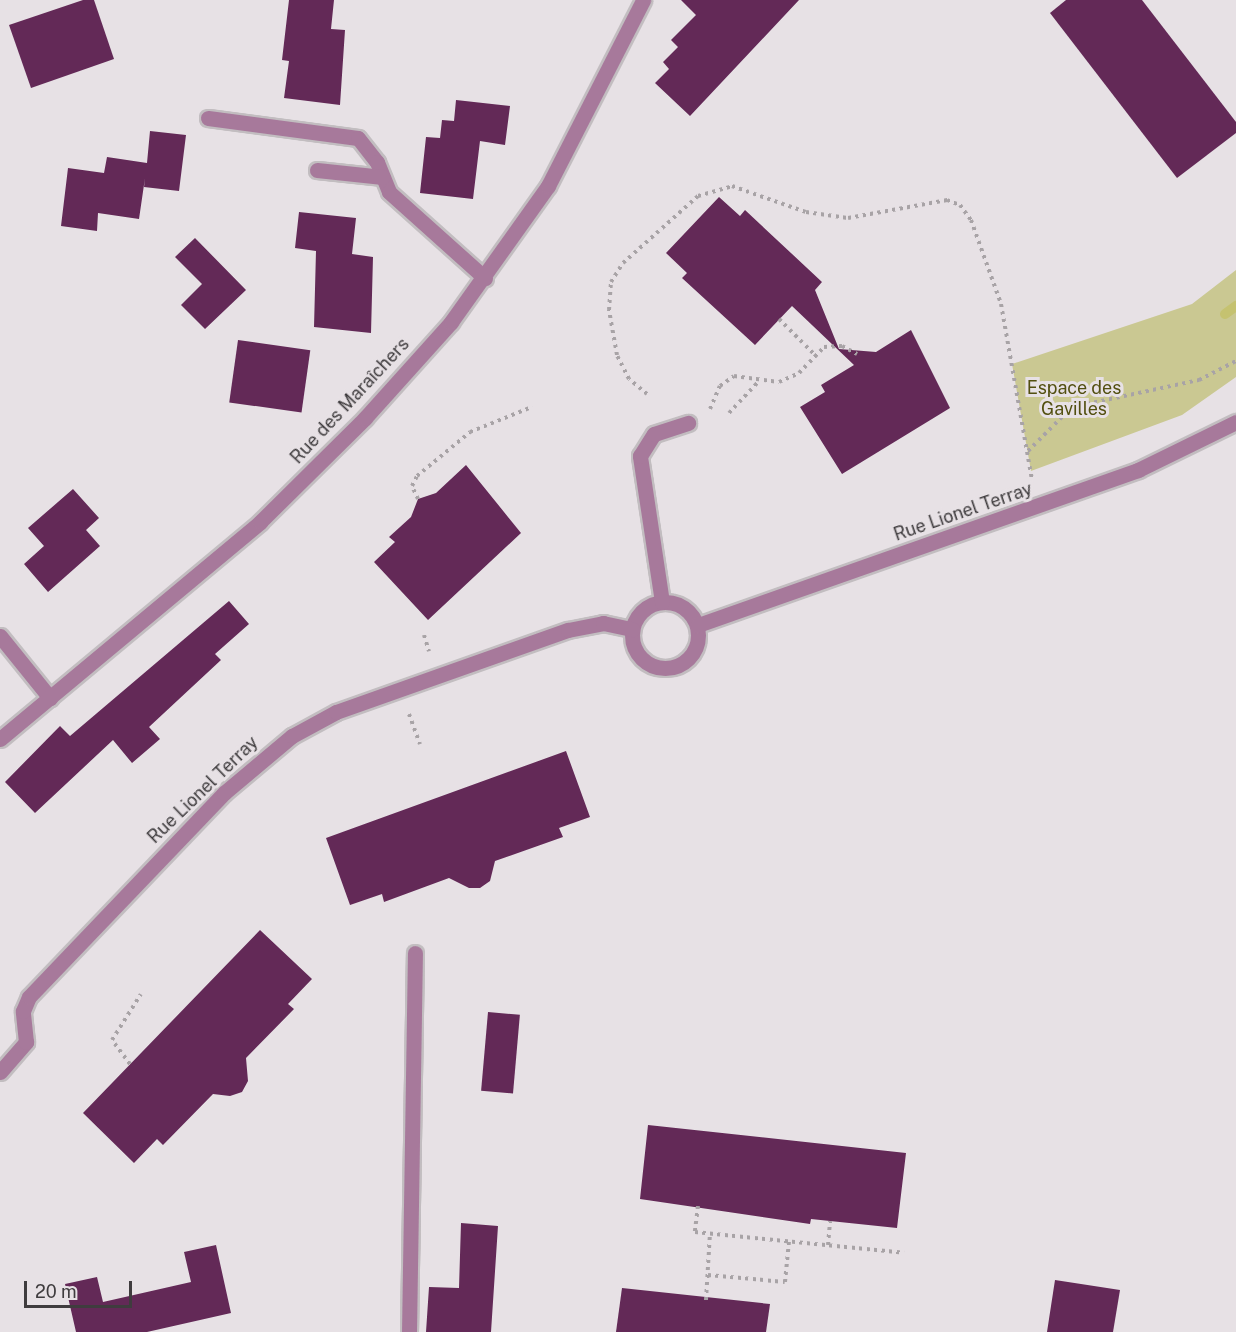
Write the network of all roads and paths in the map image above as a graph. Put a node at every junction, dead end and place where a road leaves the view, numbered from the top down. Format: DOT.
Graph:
graph roads {
  1 [pos="643,0"];
  2 [pos="208,118"];
  3 [pos="317,170"];
  4 [pos="383,177"];
  5 [pos="485,278"];
  6 [pos="780,320"];
  7 [pos="814,354"];
  8 [pos="857,354"];
  9 [pos="1236,361"];
  10 [pos="759,381"];
  11 [pos="647,394"];
  12 [pos="532,407"];
  13 [pos="729,412"];
  14 [pos="707,418"];
  15 [pos="1236,422"];
  16 [pos="688,423"];
  17 [pos="1028,452"];
  18 [pos="418,500"];
  19 [pos="1037,506"];
  20 [pos="662,602"];
  21 [pos="698,625"];
  22 [pos="632,629"];
  23 [pos="0,636"];
  24 [pos="400,689"];
  25 [pos="50,698"];
  26 [pos="0,739"];
  27 [pos="420,744"];
  28 [pos="415,953"];
  29 [pos="141,994"];
  30 [pos="130,1064"];
  31 [pos="0,1072"];
  32 [pos="698,1206"];
  33 [pos="830,1221"];
  34 [pos="710,1233"];
  35 [pos="789,1241"];
  36 [pos="828,1245"];
  37 [pos="904,1253"];
  38 [pos="708,1275"];
  39 [pos="706,1300"];
  40 [pos="409,1332"];
  1 -- 5 [label="street, Rue des Maraîchers"];
  2 -- 4 [label="street"];
  3 -- 4 [label="street"];
  4 -- 5 [label="street"];
  5 -- 25 [label="street, Rue des Maraîchers"];
  6 -- 7 [label="path"];
  7 -- 8 [label="path"];
  7 -- 10 [label="path"];
  9 -- 17 [label="path"];
  10 -- 13 [label="path"];
  10 -- 14 [label="path"];
  11 -- 17 [label="path"];
  12 -- 18 [label="path"];
  15 -- 19 [label="street, Rue Lionel Terray"];
  16 -- 20 [label="street"];
  17 -- 19 [label="path"];
  19 -- 21 [label="street, Rue Lionel Terray"];
  20 -- 21 [label="street"];
  20 -- 22 [label="street"];
  21 -- 22 [label="street"];
  22 -- 24 [label="street, Rue Lionel Terray"];
  23 -- 25 [label="street"];
  24 -- 27 [label="path"];
  24 -- 31 [label="street, Rue Lionel Terray"];
  25 -- 26 [label="street, Rue des Maraîchers"];
  28 -- 40 [label="street"];
  29 -- 30 [label="path"];
  32 -- 34 [label="path"];
  33 -- 36 [label="path"];
  34 -- 35 [label="path"];
  34 -- 38 [label="path"];
  35 -- 36 [label="path"];
  35 -- 38 [label="path"];
  36 -- 37 [label="path"];
  38 -- 39 [label="path"];
}
